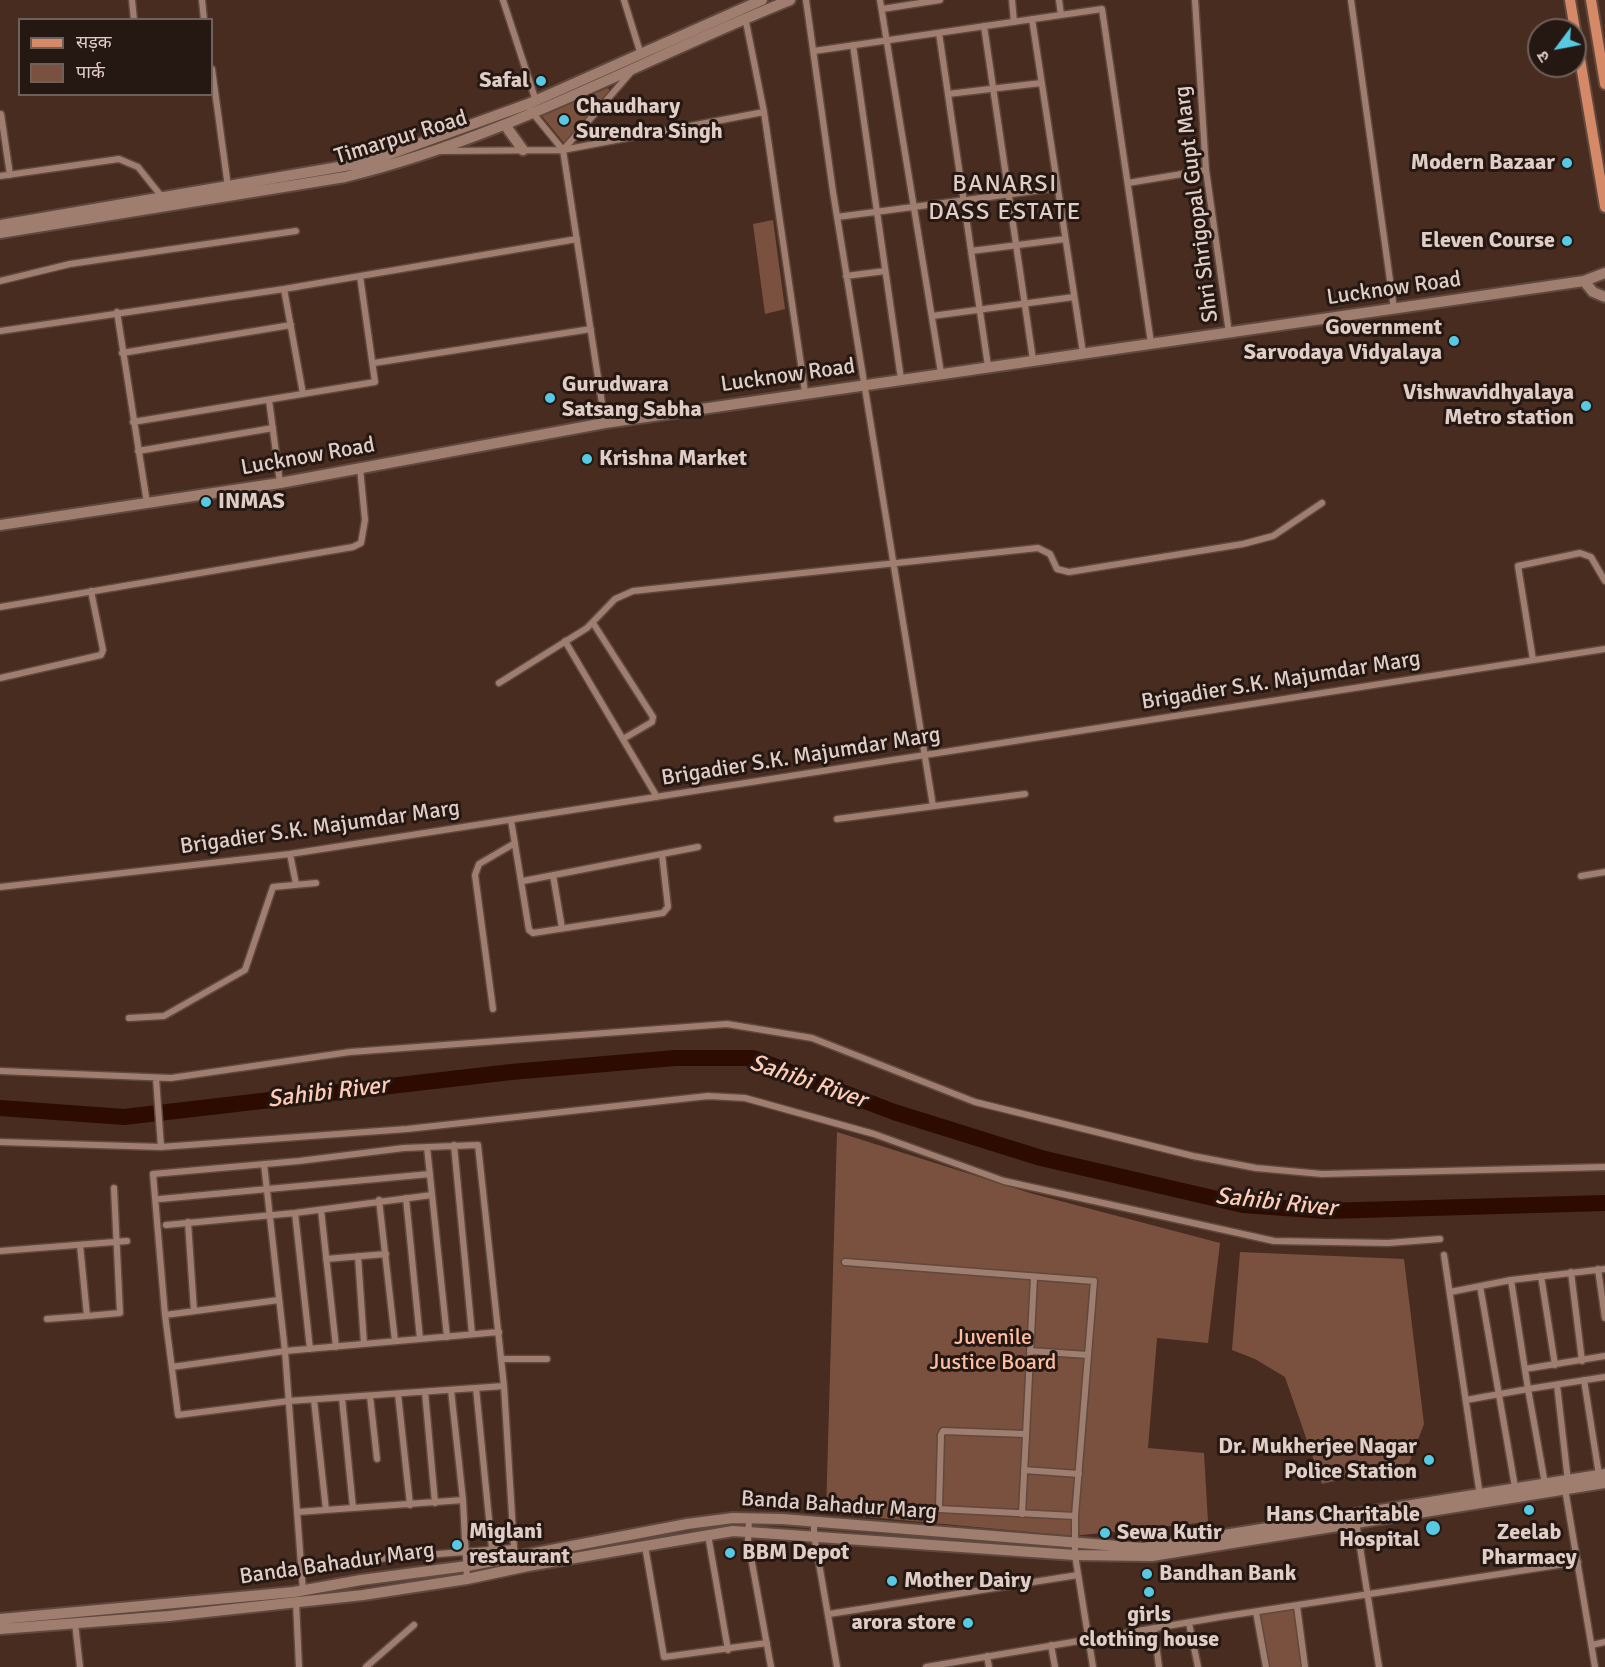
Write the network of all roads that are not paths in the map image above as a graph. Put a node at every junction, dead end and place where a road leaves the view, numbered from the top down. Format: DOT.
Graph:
graph roads {
  1 [pos="132,0"];
  2 [pos="202,0"];
  3 [pos="503,0"];
  4 [pos="624,0"];
  5 [pos="762,0"];
  6 [pos="790,0"];
  7 [pos="806,0"];
  8 [pos="880,0"];
  9 [pos="940,0"];
  10 [pos="1012,0"];
  11 [pos="1059,0"];
  12 [pos="1195,0"];
  13 [pos="1351,0"];
  14 [pos="1570,0"];
  15 [pos="1592,0"];
  16 [pos="882,9"];
  17 [pos="745,13"];
  18 [pos="1061,15"];
  19 [pos="134,18"];
  20 [pos="204,18"];
  21 [pos="1032,20"];
  22 [pos="1014,22"];
  23 [pos="984,26"];
  24 [pos="939,33"];
  25 [pos="887,40"];
  26 [pos="853,45"];
  27 [pos="814,51"];
  28 [pos="641,55"];
  29 [pos="632,71"];
  30 [pos="213,76"];
  31 [pos="1041,83"];
  32 [pos="1605,84"];
  33 [pos="993,88"];
  34 [pos="948,94"];
  35 [pos="532,106"];
  36 [pos="764,112"];
  37 [pos="1,114"];
  38 [pos="505,125"];
  39 [pos="523,150"];
  40 [pos="563,150"];
  41 [pos="437,152"];
  42 [pos="1206,170"];
  43 [pos="10,175"];
  44 [pos="0,177"];
  45 [pos="1128,183"];
  46 [pos="1057,188"];
  47 [pos="229,192"];
  48 [pos="1009,194"];
  49 [pos="964,201"];
  50 [pos="163,202"];
  51 [pos="1605,207"];
  52 [pos="914,208"];
  53 [pos="877,213"];
  54 [pos="837,217"];
  55 [pos="0,225"];
  56 [pos="296,231"];
  57 [pos="0,233"];
  58 [pos="577,239"];
  59 [pos="1065,239"];
  60 [pos="1016,245"];
  61 [pos="971,251"];
  62 [pos="885,270"];
  63 [pos="1605,273"];
  64 [pos="360,276"];
  65 [pos="846,276"];
  66 [pos="0,281"];
  67 [pos="1584,281"];
  68 [pos="284,289"];
  69 [pos="1074,297"];
  70 [pos="1605,297"];
  71 [pos="1025,304"];
  72 [pos="980,309"];
  73 [pos="1394,310"];
  74 [pos="117,312"];
  75 [pos="932,316"];
  76 [pos="291,325"];
  77 [pos="591,329"];
  78 [pos="0,331"];
  79 [pos="1230,333"];
  80 [pos="1151,344"];
  81 [pos="122,353"];
  82 [pos="1083,353"];
  83 [pos="1033,360"];
  84 [pos="374,363"];
  85 [pos="988,366"];
  86 [pos="941,373"];
  87 [pos="901,378"];
  88 [pos="863,384"];
  89 [pos="805,392"];
  90 [pos="303,394"];
  91 [pos="269,400"];
  92 [pos="133,422"];
  93 [pos="605,423"];
  94 [pos="273,428"];
  95 [pos="138,451"];
  96 [pos="360,468"];
  97 [pos="280,483"];
  98 [pos="147,503"];
  99 [pos="1322,503"];
  100 [pos="0,525"];
  101 [pos="894,562"];
  102 [pos="1605,581"];
  103 [pos="91,591"];
  104 [pos="0,607"];
  105 [pos="593,623"];
  106 [pos="566,641"];
  107 [pos="1605,649"];
  108 [pos="1533,660"];
  109 [pos="0,678"];
  110 [pos="499,684"];
  111 [pos="623,739"];
  112 [pos="926,755"];
  113 [pos="1024,794"];
  114 [pos="657,797"];
  115 [pos="933,806"];
  116 [pos="837,819"];
  117 [pos="511,820"];
  118 [pos="515,843"];
  119 [pos="698,847"];
  120 [pos="290,854"];
  121 [pos="662,854"];
  122 [pos="1605,872"];
  123 [pos="553,875"];
  124 [pos="1581,876"];
  125 [pos="523,881"];
  126 [pos="316,883"];
  127 [pos="296,884"];
  128 [pos="0,887"];
  129 [pos="562,928"];
  130 [pos="494,1009"];
  131 [pos="129,1018"];
  132 [pos="0,1071"];
  133 [pos="156,1077"];
  134 [pos="0,1142"];
  135 [pos="160,1144"];
  136 [pos="454,1145"];
  137 [pos="427,1147"];
  138 [pos="264,1164"];
  139 [pos="1605,1167"];
  140 [pos="430,1174"];
  141 [pos="114,1188"];
  142 [pos="267,1189"];
  143 [pos="432,1195"];
  144 [pos="406,1198"];
  145 [pos="160,1199"];
  146 [pos="379,1200"];
  147 [pos="321,1210"];
  148 [pos="295,1213"];
  149 [pos="269,1215"];
  150 [pos="188,1222"];
  151 [pos="166,1226"];
  152 [pos="1440,1239"];
  153 [pos="127,1241"];
  154 [pos="118,1242"];
  155 [pos="80,1245"];
  156 [pos="0,1251"];
  157 [pos="386,1254"];
  158 [pos="1444,1255"];
  159 [pos="358,1256"];
  160 [pos="326,1259"];
  161 [pos="845,1262"];
  162 [pos="1601,1269"];
  163 [pos="1570,1272"];
  164 [pos="1541,1276"];
  165 [pos="1034,1277"];
  166 [pos="1511,1280"];
  167 [pos="1480,1286"];
  168 [pos="1450,1292"];
  169 [pos="279,1300"];
  170 [pos="195,1311"];
  171 [pos="165,1315"];
  172 [pos="87,1316"];
  173 [pos="1605,1317"];
  174 [pos="47,1319"];
  175 [pos="499,1332"];
  176 [pos="472,1334"];
  177 [pos="447,1337"];
  178 [pos="420,1339"];
  179 [pos="395,1341"];
  180 [pos="364,1344"];
  181 [pos="336,1347"];
  182 [pos="310,1349"];
  183 [pos="285,1351"];
  184 [pos="1030,1351"];
  185 [pos="1088,1355"];
  186 [pos="1605,1356"];
  187 [pos="502,1359"];
  188 [pos="547,1359"];
  189 [pos="1582,1360"];
  190 [pos="1555,1365"];
  191 [pos="172,1367"];
  192 [pos="1525,1369"];
  193 [pos="1605,1377"];
  194 [pos="1584,1380"];
  195 [pos="1557,1385"];
  196 [pos="504,1386"];
  197 [pos="476,1388"];
  198 [pos="1528,1389"];
  199 [pos="451,1390"];
  200 [pos="425,1392"];
  201 [pos="398,1394"];
  202 [pos="1500,1394"];
  203 [pos="370,1396"];
  204 [pos="342,1398"];
  205 [pos="314,1400"];
  206 [pos="1466,1400"];
  207 [pos="289,1401"];
  208 [pos="1025,1434"];
  209 [pos="376,1459"];
  210 [pos="1024,1470"];
  211 [pos="1079,1474"];
  212 [pos="1603,1477"];
  213 [pos="1545,1484"];
  214 [pos="1567,1485"];
  215 [pos="1515,1487"];
  216 [pos="1480,1498"];
  217 [pos="463,1500"];
  218 [pos="435,1503"];
  219 [pos="410,1505"];
  220 [pos="353,1508"];
  221 [pos="326,1510"];
  222 [pos="298,1512"];
  223 [pos="1022,1514"];
  224 [pos="1076,1516"];
  225 [pos="749,1518"];
  226 [pos="1355,1518"];
  227 [pos="814,1521"];
  228 [pos="687,1524"];
  229 [pos="748,1530"];
  230 [pos="708,1534"];
  231 [pos="814,1535"];
  232 [pos="688,1537"];
  233 [pos="1076,1543"];
  234 [pos="645,1545"];
  235 [pos="492,1549"];
  236 [pos="467,1551"];
  237 [pos="515,1551"];
  238 [pos="1076,1555"];
  239 [pos="1578,1562"];
  240 [pos="301,1566"];
  241 [pos="466,1566"];
  242 [pos="519,1567"];
  243 [pos="1078,1575"];
  244 [pos="467,1579"];
  245 [pos="1367,1595"];
  246 [pos="299,1596"];
  247 [pos="1297,1606"];
  248 [pos="1256,1612"];
  249 [pos="829,1614"];
  250 [pos="0,1619"];
  251 [pos="75,1623"];
  252 [pos="1189,1623"];
  253 [pos="414,1625"];
  254 [pos="1154,1628"];
  255 [pos="0,1629"];
  256 [pos="1089,1639"];
  257 [pos="1605,1642"];
  258 [pos="767,1643"];
  259 [pos="1051,1645"];
  260 [pos="1592,1645"];
  261 [pos="728,1650"];
  262 [pos="987,1656"];
  263 [pos="946,1665"];
  264 [pos="80,1667"];
  265 [pos="299,1667"];
  266 [pos="366,1667"];
  267 [pos="771,1667"];
  268 [pos="837,1667"];
  269 [pos="926,1667"];
  270 [pos="989,1667"];
  271 [pos="1055,1667"];
  272 [pos="1093,1667"];
  273 [pos="1159,1667"];
  274 [pos="1198,1667"];
  275 [pos="1266,1667"];
  276 [pos="1305,1667"];
  277 [pos="1379,1667"];
  278 [pos="1595,1667"];
  1 -- 19 [label="street"];
  2 -- 20 [label="street"];
  3 -- 35 [label="street"];
  4 -- 28 [label="street"];
  5 -- 17 [label="street, Timarpur Road"];
  6 -- 17 [label="street, Timarpur Road"];
  7 -- 27 [label="street"];
  8 -- 16 [label="street"];
  9 -- 16 [label="street"];
  10 -- 22 [label="street"];
  11 -- 18 [label="street"];
  12 -- 42 [label="street, Shri Shrigopal Gupt Marg"];
  13 -- 73 [label="street"];
  14 -- 51 [label="main road"];
  15 -- 32 [label="main road"];
  16 -- 25 [label="street"];
  17 -- 28 [label="street, Timarpur Road"];
  17 -- 29 [label="street, Timarpur Road"];
  17 -- 36 [label="street"];
  18 -- 21 [label="street"];
  18 -- 45 [label="street"];
  21 -- 22 [label="street"];
  21 -- 31 [label="street"];
  22 -- 23 [label="street"];
  23 -- 24 [label="street"];
  23 -- 33 [label="street"];
  24 -- 25 [label="street"];
  24 -- 34 [label="street"];
  25 -- 26 [label="street"];
  25 -- 52 [label="street"];
  26 -- 27 [label="street"];
  26 -- 53 [label="street"];
  27 -- 54 [label="street"];
  28 -- 35 [label="street, Timarpur Road"];
  29 -- 35 [label="street, Timarpur Road"];
  29 -- 40 [label="street"];
  30 -- 47 [label="street"];
  31 -- 33 [label="street"];
  31 -- 46 [label="street"];
  33 -- 34 [label="street"];
  33 -- 48 [label="street"];
  34 -- 49 [label="street"];
  35 -- 38 [label="street, Timarpur Road"];
  35 -- 40 [label="street"];
  35 -- 47 [label="street, Timarpur Road"];
  36 -- 40 [label="street"];
  36 -- 89 [label="street"];
  37 -- 43 [label="street"];
  38 -- 39 [label="street"];
  38 -- 41 [label="street, Timarpur Road"];
  39 -- 40 [label="street"];
  39 -- 41 [label="street"];
  40 -- 58 [label="street"];
  41 -- 47 [label="street, Timarpur Road"];
  42 -- 45 [label="street"];
  42 -- 79 [label="street, Shri Shrigopal Gupt Marg"];
  43 -- 44 [label="street"];
  43 -- 50 [label="street"];
  45 -- 80 [label="street"];
  46 -- 48 [label="street"];
  46 -- 59 [label="street"];
  47 -- 50 [label="street, Timarpur Road"];
  48 -- 49 [label="street"];
  48 -- 60 [label="street"];
  49 -- 52 [label="street"];
  49 -- 61 [label="street"];
  50 -- 55 [label="street, Timarpur Road"];
  50 -- 57 [label="street, Timarpur Road"];
  52 -- 53 [label="street"];
  52 -- 75 [label="street"];
  53 -- 54 [label="street"];
  53 -- 62 [label="street"];
  54 -- 65 [label="street"];
  56 -- 66 [label="street"];
  58 -- 64 [label="street"];
  58 -- 77 [label="street"];
  59 -- 60 [label="street"];
  59 -- 69 [label="street"];
  60 -- 61 [label="street"];
  60 -- 71 [label="street"];
  61 -- 72 [label="street"];
  62 -- 65 [label="street"];
  62 -- 87 [label="street"];
  63 -- 67 [label="street, Lucknow Road"];
  64 -- 68 [label="street"];
  64 -- 84 [label="street"];
  65 -- 88 [label="street"];
  67 -- 70 [label="street"];
  67 -- 73 [label="street, Lucknow Road"];
  68 -- 74 [label="street"];
  68 -- 76 [label="street"];
  69 -- 71 [label="street"];
  69 -- 82 [label="street"];
  71 -- 72 [label="street"];
  71 -- 83 [label="street"];
  72 -- 75 [label="street"];
  72 -- 85 [label="street"];
  73 -- 79 [label="street, Lucknow Road"];
  74 -- 78 [label="street"];
  74 -- 81 [label="street"];
  75 -- 86 [label="street"];
  76 -- 81 [label="street"];
  76 -- 90 [label="street"];
  77 -- 84 [label="street"];
  77 -- 93 [label="street"];
  79 -- 80 [label="street, Lucknow Road"];
  80 -- 82 [label="street, Lucknow Road"];
  81 -- 92 [label="street"];
  82 -- 83 [label="street, Lucknow Road"];
  83 -- 85 [label="street, Lucknow Road"];
  84 -- 90 [label="street"];
  85 -- 86 [label="street, Lucknow Road"];
  86 -- 87 [label="street, Lucknow Road"];
  87 -- 88 [label="street, Lucknow Road"];
  88 -- 89 [label="street, Lucknow Road"];
  88 -- 101 [label="street"];
  89 -- 93 [label="street, Lucknow Road"];
  90 -- 91 [label="street"];
  91 -- 92 [label="street"];
  91 -- 94 [label="street"];
  92 -- 95 [label="street"];
  93 -- 96 [label="street, Lucknow Road"];
  94 -- 95 [label="street"];
  94 -- 97 [label="street"];
  95 -- 98 [label="street"];
  96 -- 97 [label="street, Lucknow Road"];
  96 -- 103 [label="street"];
  97 -- 98 [label="street, Lucknow Road"];
  98 -- 100 [label="street, Lucknow Road"];
  99 -- 101 [label="street"];
  101 -- 105 [label="street"];
  101 -- 112 [label="street"];
  102 -- 108 [label="street"];
  103 -- 104 [label="street"];
  103 -- 109 [label="street"];
  105 -- 106 [label="street"];
  105 -- 111 [label="street"];
  106 -- 110 [label="street"];
  106 -- 111 [label="street"];
  107 -- 108 [label="street, Brigadier S.K. Majumdar Marg"];
  108 -- 112 [label="street, Brigadier S.K. Majumdar Marg"];
  111 -- 114 [label="street"];
  112 -- 114 [label="street, Brigadier S.K. Majumdar Marg"];
  112 -- 115 [label="street"];
  113 -- 115 [label="street"];
  114 -- 117 [label="street, Brigadier S.K. Majumdar Marg"];
  115 -- 116 [label="street"];
  117 -- 118 [label="street"];
  117 -- 120 [label="street, Brigadier S.K. Majumdar Marg"];
  118 -- 125 [label="street"];
  118 -- 130 [label="street"];
  119 -- 121 [label="street"];
  120 -- 127 [label="street"];
  120 -- 128 [label="street, Brigadier S.K. Majumdar Marg"];
  121 -- 123 [label="street"];
  121 -- 129 [label="street"];
  122 -- 124 [label="street"];
  123 -- 125 [label="street"];
  123 -- 129 [label="street"];
  125 -- 129 [label="street"];
  126 -- 127 [label="street"];
  127 -- 131 [label="street"];
  132 -- 133 [label="street"];
  133 -- 135 [label="street"];
  133 -- 139 [label="street"];
  134 -- 135 [label="street"];
  135 -- 152 [label="street"];
  136 -- 137 [label="street"];
  136 -- 175 [label="street"];
  136 -- 176 [label="street"];
  137 -- 138 [label="street"];
  137 -- 140 [label="street"];
  138 -- 142 [label="street"];
  138 -- 171 [label="street"];
  140 -- 142 [label="street"];
  140 -- 143 [label="street"];
  141 -- 154 [label="street"];
  142 -- 145 [label="street"];
  142 -- 149 [label="street"];
  143 -- 144 [label="street"];
  143 -- 177 [label="street"];
  144 -- 146 [label="street"];
  144 -- 178 [label="street"];
  146 -- 147 [label="street"];
  146 -- 157 [label="street"];
  147 -- 148 [label="street"];
  147 -- 160 [label="street"];
  148 -- 149 [label="street"];
  148 -- 182 [label="street"];
  149 -- 150 [label="street"];
  149 -- 169 [label="street"];
  150 -- 151 [label="street"];
  150 -- 170 [label="street"];
  153 -- 154 [label="street"];
  154 -- 155 [label="street"];
  154 -- 172 [label="street"];
  155 -- 156 [label="street"];
  155 -- 172 [label="street"];
  157 -- 159 [label="street"];
  157 -- 179 [label="street"];
  158 -- 168 [label="street"];
  159 -- 160 [label="street"];
  159 -- 180 [label="street"];
  160 -- 181 [label="street"];
  161 -- 165 [label="street"];
  162 -- 163 [label="street"];
  162 -- 173 [label="street"];
  163 -- 164 [label="street"];
  163 -- 189 [label="street"];
  164 -- 166 [label="street"];
  164 -- 190 [label="street"];
  165 -- 184 [label="street"];
  165 -- 185 [label="street"];
  166 -- 167 [label="street"];
  166 -- 192 [label="street"];
  167 -- 168 [label="street"];
  167 -- 202 [label="street"];
  168 -- 206 [label="street"];
  169 -- 170 [label="street"];
  169 -- 183 [label="street"];
  170 -- 171 [label="street"];
  171 -- 191 [label="street"];
  172 -- 174 [label="street"];
  175 -- 176 [label="street"];
  175 -- 187 [label="street"];
  176 -- 177 [label="street"];
  177 -- 178 [label="street"];
  178 -- 179 [label="street"];
  179 -- 180 [label="street"];
  180 -- 181 [label="street"];
  181 -- 182 [label="street"];
  182 -- 183 [label="street"];
  183 -- 191 [label="street"];
  183 -- 207 [label="street"];
  184 -- 185 [label="street"];
  184 -- 208 [label="street"];
  185 -- 211 [label="street"];
  186 -- 189 [label="street"];
  187 -- 188 [label="street"];
  187 -- 196 [label="street"];
  189 -- 190 [label="street"];
  190 -- 192 [label="street"];
  191 -- 207 [label="street"];
  192 -- 198 [label="street"];
  193 -- 194 [label="street"];
  194 -- 195 [label="street"];
  194 -- 212 [label="street"];
  195 -- 198 [label="street"];
  195 -- 214 [label="street"];
  196 -- 197 [label="street"];
  196 -- 237 [label="street"];
  197 -- 199 [label="street"];
  197 -- 235 [label="street"];
  198 -- 202 [label="street"];
  198 -- 213 [label="street"];
  199 -- 200 [label="street"];
  199 -- 217 [label="street"];
  200 -- 201 [label="street"];
  200 -- 218 [label="street"];
  201 -- 203 [label="street"];
  201 -- 219 [label="street"];
  202 -- 206 [label="street"];
  202 -- 215 [label="street"];
  203 -- 204 [label="street"];
  203 -- 209 [label="street"];
  204 -- 205 [label="street"];
  204 -- 220 [label="street"];
  205 -- 207 [label="street"];
  205 -- 221 [label="street"];
  206 -- 216 [label="street"];
  207 -- 222 [label="street"];
  208 -- 210 [label="street"];
  208 -- 223 [label="street"];
  210 -- 211 [label="street"];
  210 -- 223 [label="street"];
  211 -- 224 [label="street"];
  212 -- 214 [label="street, Banda Bahadur Marg"];
  213 -- 214 [label="street, Banda Bahadur Marg"];
  213 -- 215 [label="street, Banda Bahadur Marg"];
  214 -- 216 [label="street, Banda Bahadur Marg"];
  214 -- 239 [label="street"];
  215 -- 216 [label="street, Banda Bahadur Marg"];
  216 -- 226 [label="street, Banda Bahadur Marg"];
  217 -- 218 [label="street"];
  217 -- 236 [label="street"];
  218 -- 219 [label="street"];
  219 -- 220 [label="street"];
  220 -- 221 [label="street"];
  221 -- 222 [label="street"];
  222 -- 240 [label="street"];
  223 -- 224 [label="street"];
  224 -- 233 [label="street"];
  225 -- 227 [label="street, Banda Bahadur Marg"];
  225 -- 228 [label="street, Banda Bahadur Marg"];
  225 -- 229 [label="street"];
  226 -- 233 [label="street, Banda Bahadur Marg"];
  226 -- 238 [label="street, Banda Bahadur Marg"];
  226 -- 245 [label="street"];
  227 -- 231 [label="street"];
  227 -- 233 [label="street, Banda Bahadur Marg"];
  228 -- 232 [label="street"];
  228 -- 237 [label="street, Banda Bahadur Marg"];
  229 -- 230 [label="street, Banda Bahadur Marg"];
  229 -- 231 [label="street, Banda Bahadur Marg"];
  229 -- 258 [label="street"];
  230 -- 232 [label="street, Banda Bahadur Marg"];
  230 -- 261 [label="street"];
  231 -- 238 [label="street, Banda Bahadur Marg"];
  231 -- 249 [label="street"];
  232 -- 234 [label="street, Banda Bahadur Marg"];
  233 -- 238 [label="street"];
  234 -- 242 [label="street, Banda Bahadur Marg"];
  234 -- 261 [label="street"];
  235 -- 236 [label="street"];
  235 -- 237 [label="street"];
  236 -- 240 [label="street"];
  236 -- 241 [label="street"];
  237 -- 241 [label="street, Banda Bahadur Marg"];
  237 -- 242 [label="street"];
  238 -- 243 [label="street"];
  239 -- 245 [label="street"];
  239 -- 260 [label="street"];
  240 -- 246 [label="street"];
  241 -- 244 [label="street"];
  241 -- 246 [label="street, Banda Bahadur Marg"];
  242 -- 244 [label="street, Banda Bahadur Marg"];
  243 -- 249 [label="street"];
  243 -- 256 [label="street"];
  244 -- 246 [label="street, Banda Bahadur Marg"];
  245 -- 247 [label="street"];
  245 -- 277 [label="street"];
  246 -- 250 [label="street, Banda Bahadur Marg"];
  246 -- 251 [label="street, Banda Bahadur Marg"];
  246 -- 265 [label="street"];
  247 -- 248 [label="street"];
  247 -- 276 [label="street"];
  248 -- 252 [label="street"];
  248 -- 275 [label="street"];
  249 -- 268 [label="street"];
  251 -- 255 [label="street, Banda Bahadur Marg"];
  251 -- 264 [label="street"];
  252 -- 254 [label="street"];
  252 -- 274 [label="street"];
  253 -- 266 [label="street"];
  254 -- 256 [label="street"];
  254 -- 273 [label="street"];
  256 -- 259 [label="street"];
  256 -- 272 [label="street"];
  257 -- 260 [label="street"];
  258 -- 261 [label="street"];
  258 -- 267 [label="street"];
  259 -- 262 [label="street"];
  259 -- 271 [label="street"];
  260 -- 278 [label="street"];
  262 -- 263 [label="street"];
  262 -- 270 [label="street"];
  263 -- 269 [label="street"];
}
